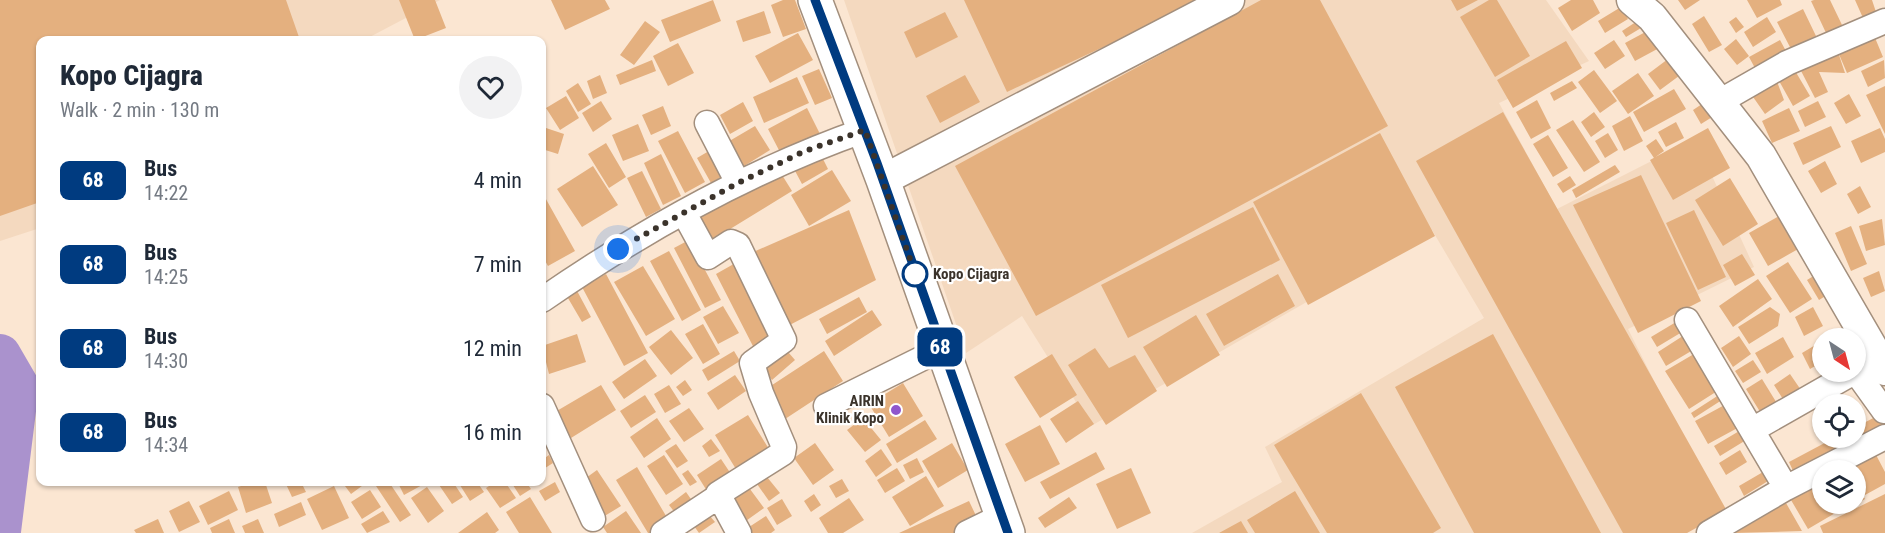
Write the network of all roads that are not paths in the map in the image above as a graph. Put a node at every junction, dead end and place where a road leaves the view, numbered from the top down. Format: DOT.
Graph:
graph roads {
  1 [pos="815,0"];
  2 [pos="1229,0"];
  3 [pos="1632,0"];
  4 [pos="1885,21"];
  5 [pos="1719,102"];
  6 [pos="707,123"];
  7 [pos="865,130"];
  8 [pos="883,180"];
  9 [pos="738,183"];
  10 [pos="684,213"];
  11 [pos="546,297"];
  12 [pos="1687,320"];
  13 [pos="941,349"];
  14 [pos="1885,370"];
  15 [pos="1837,382"];
  16 [pos="1862,382"];
  17 [pos="826,406"];
  18 [pos="1884,411"];
  19 [pos="546,415"];
  20 [pos="1752,430"];
  21 [pos="1885,437"];
  22 [pos="1786,488"];
  23 [pos="719,496"];
  24 [pos="593,519"];
  25 [pos="1006,524"];
  26 [pos="663,533"];
  27 [pos="739,533"];
  28 [pos="967,533"];
  29 [pos="1709,533"];
  1 -- 7 [label="main road"];
  2 -- 8 [label="street"];
  3 -- 5 [label="street"];
  4 -- 5 [label="street"];
  5 -- 14 [label="street"];
  6 -- 9 [label="street"];
  7 -- 8 [label="main road"];
  7 -- 9 [label="street"];
  8 -- 13 [label="main road"];
  9 -- 10 [label="street"];
  10 -- 11 [label="street"];
  10 -- 23 [label="street"];
  12 -- 20 [label="street"];
  13 -- 17 [label="street"];
  13 -- 25 [label="main road"];
  15 -- 20 [label="street"];
  16 -- 18 [label="street"];
  19 -- 24 [label="street"];
  20 -- 22 [label="street"];
  21 -- 22 [label="street"];
  22 -- 29 [label="street"];
  23 -- 26 [label="street"];
  23 -- 27 [label="street"];
  25 -- 28 [label="street"];
}
